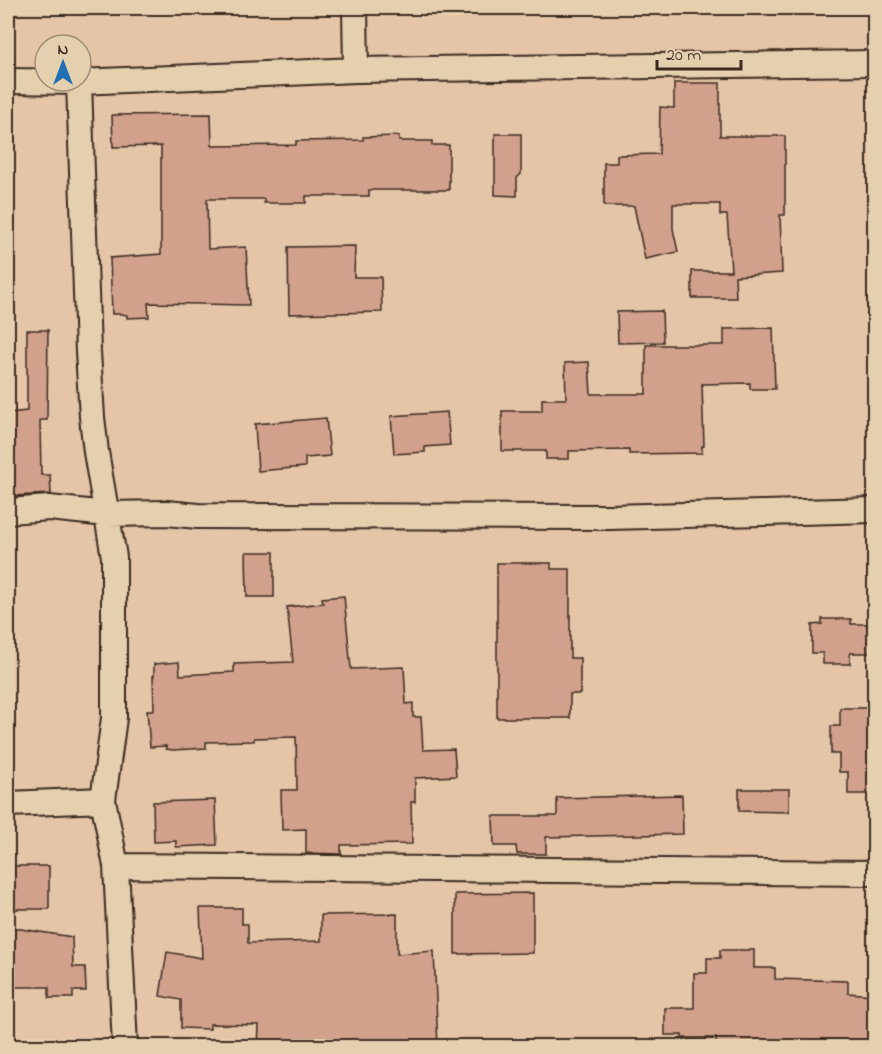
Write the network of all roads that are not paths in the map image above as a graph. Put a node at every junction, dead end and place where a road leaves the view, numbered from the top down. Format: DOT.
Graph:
graph roads {
  1 [pos="355,8"];
  2 [pos="874,63"];
  3 [pos="356,70"];
  4 [pos="93,80"];
  5 [pos="8,81"];
  6 [pos="33,81"];
  7 [pos="79,93"];
  8 [pos="874,510"];
  9 [pos="8,511"];
  10 [pos="107,514"];
  11 [pos="104,800"];
  12 [pos="8,804"];
  13 [pos="116,866"];
  14 [pos="874,873"];
  15 [pos="125,1047"];
  1 -- 3 [label="street"];
  2 -- 3 [label="street"];
  3 -- 4 [label="street"];
  5 -- 6 [label="street"];
  7 -- 10 [label="street"];
  8 -- 10 [label="street"];
  9 -- 10 [label="street"];
  10 -- 11 [label="street"];
  11 -- 12 [label="street"];
  11 -- 13 [label="street"];
  13 -- 14 [label="street"];
  13 -- 15 [label="street"];
}
